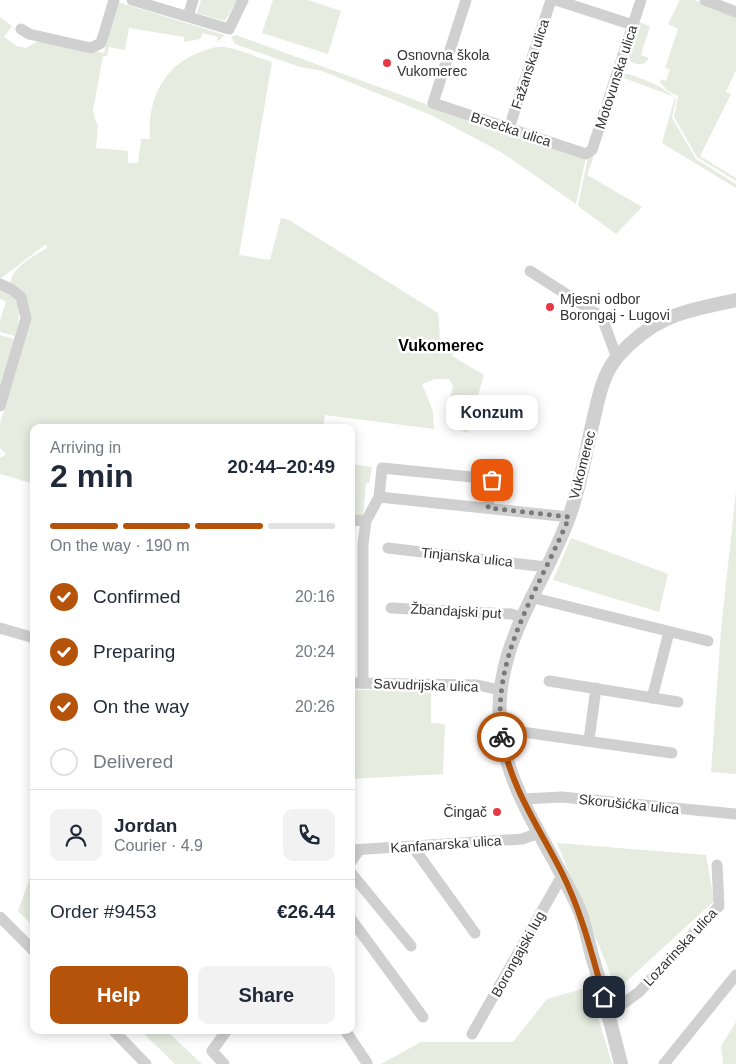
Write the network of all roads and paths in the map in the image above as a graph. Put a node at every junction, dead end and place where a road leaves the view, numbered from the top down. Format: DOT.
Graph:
graph roads {
  1 [pos="114,0"];
  2 [pos="132,0"];
  3 [pos="193,0"];
  4 [pos="243,0"];
  5 [pos="466,0"];
  6 [pos="551,0"];
  7 [pos="556,0"];
  8 [pos="641,0"];
  9 [pos="705,0"];
  10 [pos="736,12"];
  11 [pos="188,16"];
  12 [pos="633,25"];
  13 [pos="21,29"];
  14 [pos="509,128"];
  15 [pos="590,153"];
  16 [pos="530,271"];
  17 [pos="0,284"];
  18 [pos="736,300"];
  19 [pos="617,358"];
  20 [pos="0,406"];
  21 [pos="379,496"];
  22 [pos="488,508"];
  23 [pos="569,517"];
  24 [pos="355,520"];
  25 [pos="366,520"];
  26 [pos="388,548"];
  27 [pos="546,567"];
  28 [pos="530,597"];
  29 [pos="390,608"];
  30 [pos="522,617"];
  31 [pos="0,628"];
  32 [pos="669,632"];
  33 [pos="30,637"];
  34 [pos="708,641"];
  35 [pos="549,681"];
  36 [pos="357,683"];
  37 [pos="596,688"];
  38 [pos="500,690"];
  39 [pos="652,698"];
  40 [pos="678,702"];
  41 [pos="501,729"];
  42 [pos="589,740"];
  43 [pos="672,752"];
  44 [pos="522,799"];
  45 [pos="736,814"];
  46 [pos="539,833"];
  47 [pos="413,847"];
  48 [pos="355,850"];
  49 [pos="717,865"];
  50 [pos="563,874"];
  51 [pos="355,878"];
  52 [pos="0,917"];
  53 [pos="355,924"];
  54 [pos="475,933"];
  55 [pos="411,946"];
  56 [pos="30,947"];
  57 [pos="736,975"];
  58 [pos="609,1014"];
  59 [pos="423,1017"];
  60 [pos="117,1034"];
  61 [pos="225,1034"];
  62 [pos="348,1034"];
  63 [pos="472,1034"];
  64 [pos="367,1063"];
  65 [pos="146,1064"];
  66 [pos="224,1064"];
  67 [pos="621,1064"];
  68 [pos="664,1064"];
  1 -- 13 [label="street"];
  2 -- 11 [label="street"];
  3 -- 11 [label="street"];
  4 -- 11 [label="street"];
  5 -- 14 [label="street, Brsečka ulica"];
  6 -- 14 [label="street, Fažanska ulica"];
  7 -- 12 [label="street"];
  8 -- 12 [label="street, Motovunska ulica"];
  9 -- 10 [label="street"];
  12 -- 15 [label="street, Motovunska ulica"];
  14 -- 15 [label="street, Brsečka ulica"];
  16 -- 19 [label="street"];
  17 -- 20 [label="street"];
  18 -- 19 [label="street, Vukomerec"];
  19 -- 23 [label="street, Vukomerec"];
  21 -- 22 [label="street"];
  21 -- 22 [label="street"];
  21 -- 25 [label="street"];
  22 -- 23 [label="street"];
  23 -- 27 [label="street, Vukomerec"];
  24 -- 25 [label="street"];
  25 -- 36 [label="street"];
  26 -- 27 [label="street, Tinjanska ulica"];
  27 -- 28 [label="street, Vukomerec"];
  28 -- 30 [label="street, Vukomerec"];
  28 -- 32 [label="street"];
  29 -- 30 [label="street, Žbandajski put"];
  30 -- 38 [label="street, Vukomerec"];
  31 -- 33 [label="street"];
  32 -- 34 [label="street"];
  32 -- 39 [label="street"];
  35 -- 37 [label="street"];
  36 -- 38 [label="street, Savudrijska ulica"];
  37 -- 39 [label="street"];
  37 -- 42 [label="street"];
  38 -- 41 [label="street, Vukomerec"];
  39 -- 40 [label="street"];
  41 -- 42 [label="street"];
  41 -- 44 [label="street, Vukomerec"];
  42 -- 43 [label="street"];
  44 -- 45 [label="street, Skorušićka ulica"];
  44 -- 46 [label="street, Vukomerec"];
  46 -- 47 [label="street, Kanfanarska ulica"];
  46 -- 50 [label="street, Vukomerec"];
  47 -- 48 [label="street, Kanfanarska ulica"];
  47 -- 54 [label="street"];
  49 -- 58 [label="street, Lozarinska ulica"];
  50 -- 58 [label="street, Vukomerec"];
  50 -- 63 [label="street, Borongajski lug"];
  51 -- 55 [label="street"];
  52 -- 56 [label="street"];
  53 -- 59 [label="street"];
  57 -- 68 [label="street"];
  58 -- 67 [label="street, Vukomerec"];
  60 -- 65 [label="street"];
  61 -- 66 [label="street"];
  62 -- 64 [label="street"];
}
